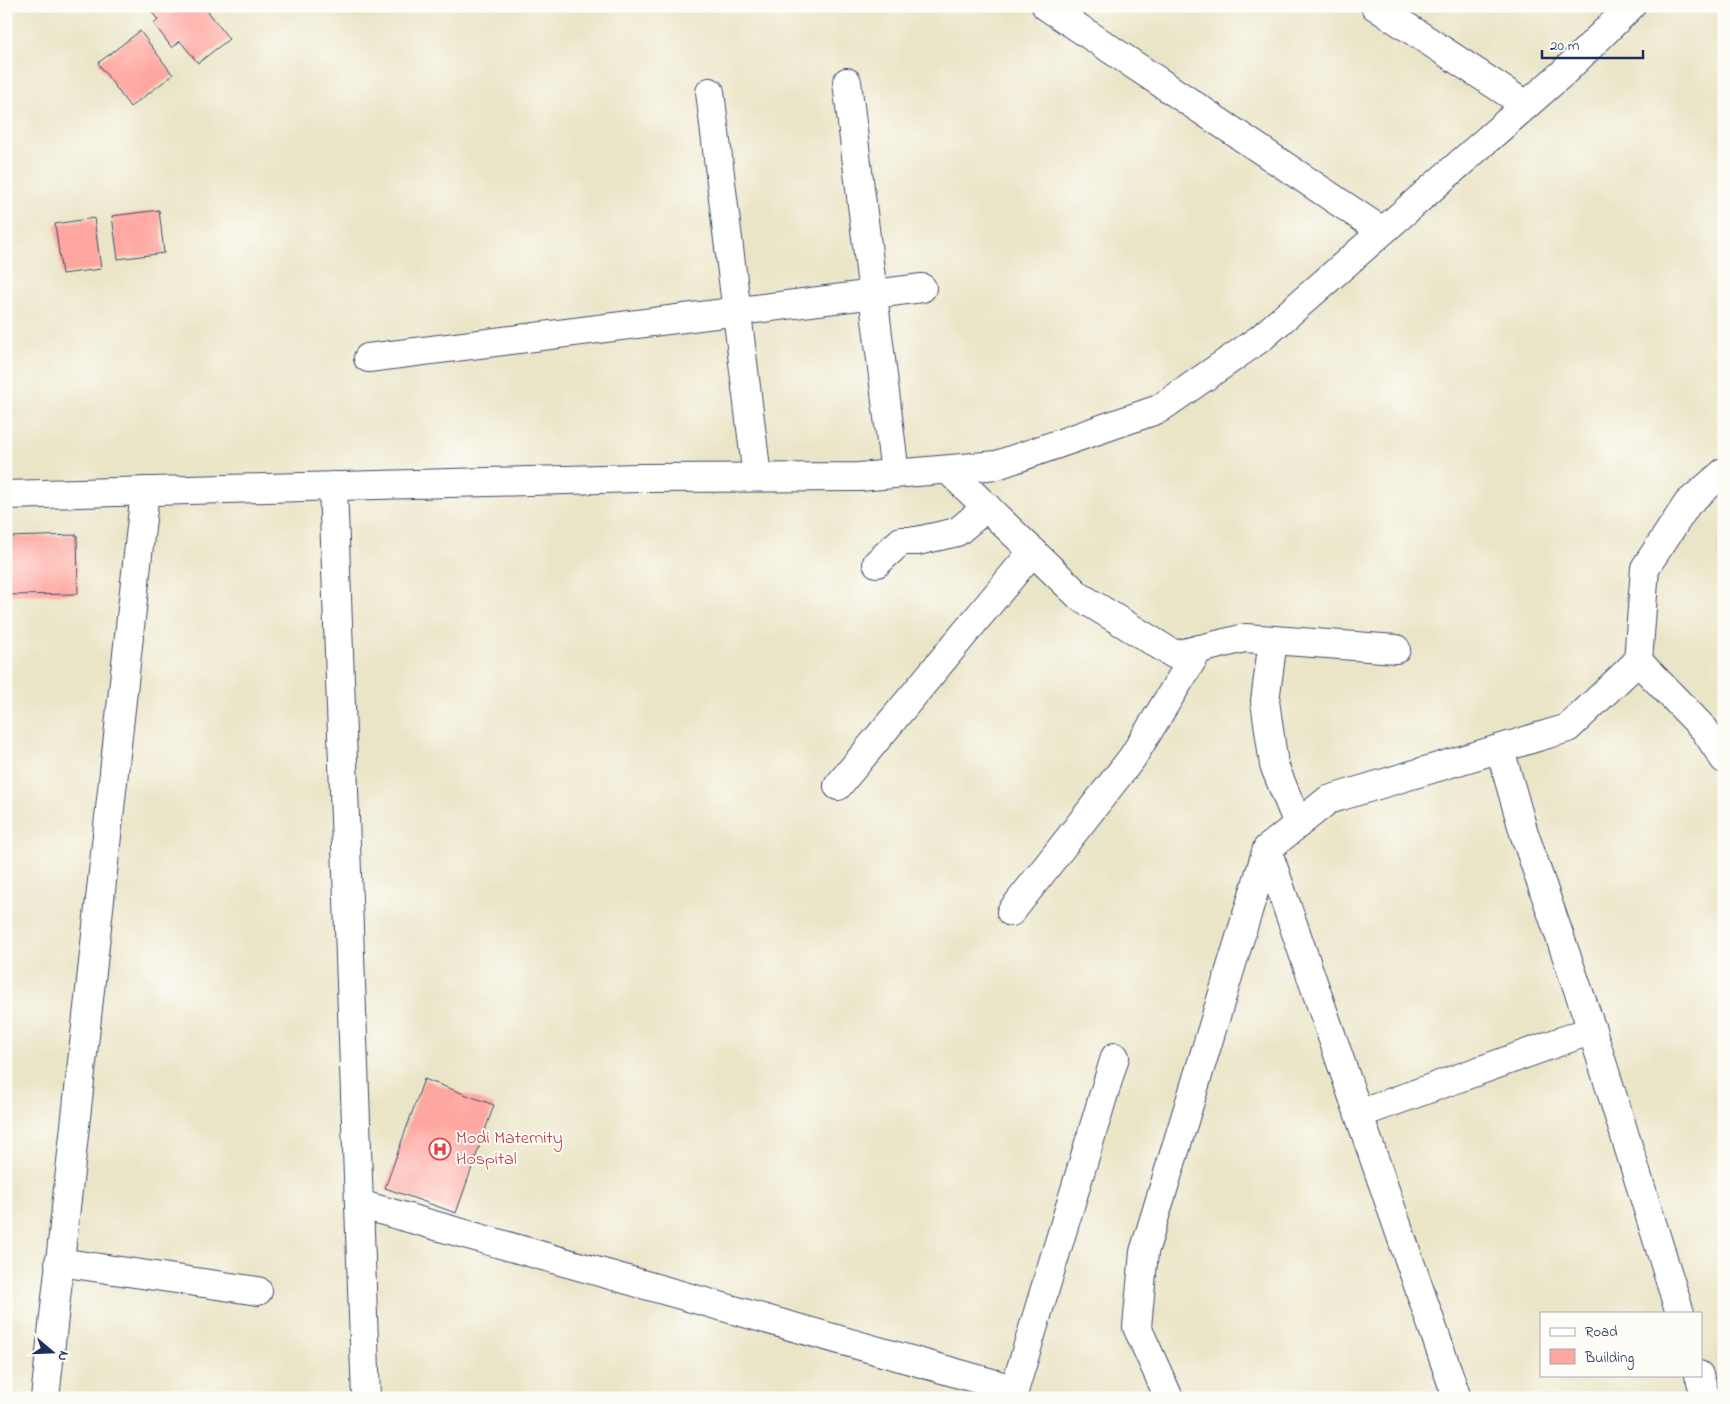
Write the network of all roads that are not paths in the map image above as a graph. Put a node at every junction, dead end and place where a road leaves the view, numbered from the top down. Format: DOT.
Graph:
graph roads {
  1 [pos="1046,6"];
  2 [pos="1375,6"];
  3 [pos="1631,6"];
  4 [pos="847,82"];
  5 [pos="710,92"];
  6 [pos="1526,105"];
  7 [pos="1382,231"];
  8 [pos="922,288"];
  9 [pos="873,294"];
  10 [pos="737,311"];
  11 [pos="368,358"];
  12 [pos="948,470"];
  13 [pos="1724,472"];
  14 [pos="895,474"];
  15 [pos="757,477"];
  16 [pos="333,486"];
  17 [pos="145,491"];
  18 [pos="6,495"];
  19 [pos="987,507"];
  20 [pos="1033,551"];
  21 [pos="877,563"];
  22 [pos="1273,640"];
  23 [pos="1199,649"];
  24 [pos="1396,649"];
  25 [pos="1638,661"];
  26 [pos="1500,749"];
  27 [pos="1724,759"];
  28 [pos="838,786"];
  29 [pos="1298,824"];
  30 [pos="1267,849"];
  31 [pos="1011,912"];
  32 [pos="1592,1030"];
  33 [pos="1115,1057"];
  34 [pos="1359,1114"];
  35 [pos="359,1204"];
  36 [pos="60,1262"];
  37 [pos="258,1291"];
  38 [pos="1680,1312"];
  39 [pos="1699,1376"];
  40 [pos="1013,1394"];
  41 [pos="45,1398"];
  42 [pos="366,1398"];
  43 [pos="1169,1398"];
  44 [pos="1457,1398"];
  45 [pos="1706,1398"];
  1 -- 7 [label="street"];
  2 -- 6 [label="street"];
  3 -- 6 [label="street"];
  4 -- 9 [label="street"];
  5 -- 10 [label="street"];
  6 -- 7 [label="street"];
  7 -- 12 [label="street"];
  8 -- 9 [label="street"];
  9 -- 10 [label="street"];
  9 -- 14 [label="street"];
  10 -- 11 [label="street"];
  10 -- 15 [label="street"];
  12 -- 14 [label="street"];
  12 -- 19 [label="street"];
  13 -- 25 [label="street"];
  14 -- 15 [label="street"];
  15 -- 16 [label="street"];
  16 -- 17 [label="street"];
  16 -- 35 [label="street"];
  17 -- 18 [label="street"];
  17 -- 36 [label="street"];
  19 -- 20 [label="street"];
  19 -- 21 [label="street"];
  20 -- 23 [label="street"];
  20 -- 28 [label="street"];
  22 -- 23 [label="street"];
  22 -- 24 [label="street"];
  22 -- 29 [label="street"];
  23 -- 31 [label="street"];
  25 -- 26 [label="street"];
  25 -- 27 [label="street"];
  26 -- 29 [label="street"];
  26 -- 32 [label="street"];
  29 -- 30 [label="street"];
  30 -- 34 [label="street"];
  30 -- 43 [label="street"];
  32 -- 34 [label="street"];
  32 -- 38 [label="street"];
  33 -- 40 [label="street"];
  34 -- 44 [label="street"];
  35 -- 40 [label="street"];
  35 -- 42 [label="street"];
  36 -- 37 [label="street"];
  36 -- 41 [label="street"];
  39 -- 45 [label="street"];
}
